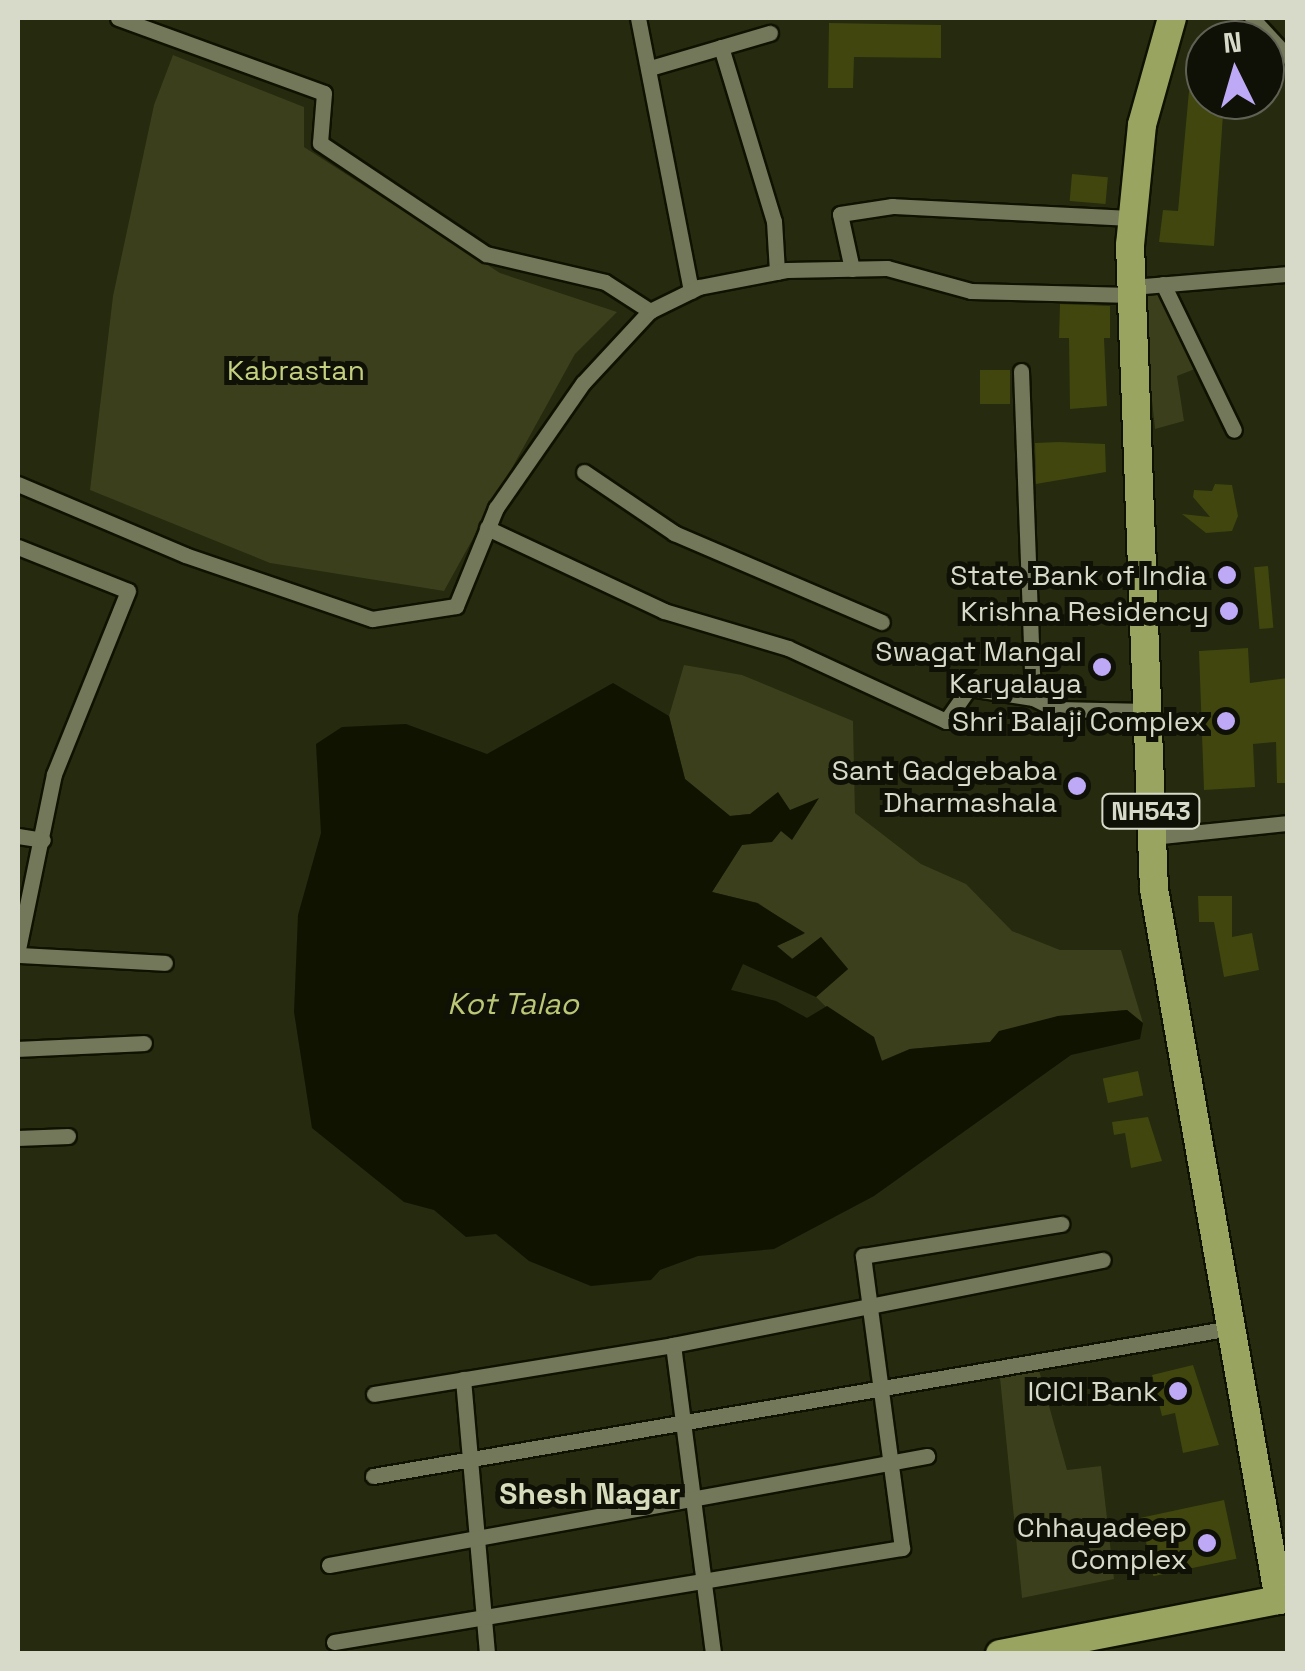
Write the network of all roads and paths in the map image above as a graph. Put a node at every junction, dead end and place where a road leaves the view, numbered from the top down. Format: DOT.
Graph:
graph roads {
  1 [pos="118,18"];
  2 [pos="638,18"];
  3 [pos="1172,18"];
  4 [pos="1252,18"];
  5 [pos="770,33"];
  6 [pos="721,47"];
  7 [pos="1288,57"];
  8 [pos="650,68"];
  9 [pos="1133,218"];
  10 [pos="852,269"];
  11 [pos="778,272"];
  12 [pos="1288,274"];
  13 [pos="1163,284"];
  14 [pos="691,291"];
  15 [pos="1132,291"];
  16 [pos="650,311"];
  17 [pos="1021,371"];
  18 [pos="1234,430"];
  19 [pos="584,472"];
  20 [pos="18,484"];
  21 [pos="487,528"];
  22 [pos="18,548"];
  23 [pos="882,622"];
  24 [pos="1034,698"];
  25 [pos="1148,711"];
  26 [pos="1288,824"];
  27 [pos="18,836"];
  28 [pos="1152,837"];
  29 [pos="42,840"];
  30 [pos="18,952"];
  31 [pos="164,963"];
  32 [pos="144,1043"];
  33 [pos="18,1049"];
  34 [pos="68,1136"];
  35 [pos="18,1138"];
  36 [pos="1061,1224"];
  37 [pos="1103,1260"];
  38 [pos="867,1306"];
  39 [pos="1232,1328"];
  40 [pos="673,1345"];
  41 [pos="463,1380"];
  42 [pos="880,1386"];
  43 [pos="374,1394"];
  44 [pos="684,1425"];
  45 [pos="927,1456"];
  46 [pos="470,1458"];
  47 [pos="890,1464"];
  48 [pos="373,1476"];
  49 [pos="693,1504"];
  50 [pos="476,1542"];
  51 [pos="329,1565"];
  52 [pos="700,1584"];
  53 [pos="1283,1599"];
  54 [pos="484,1622"];
  55 [pos="334,1642"];
  56 [pos="487,1654"];
  57 [pos="713,1654"];
  58 [pos="1000,1654"];
  1 -- 16 [label="street"];
  2 -- 8 [label="street"];
  3 -- 9 [label="highway, NH543"];
  4 -- 7 [label="street"];
  5 -- 6 [label="street"];
  6 -- 8 [label="street"];
  6 -- 11 [label="street"];
  8 -- 14 [label="street"];
  9 -- 10 [label="street"];
  9 -- 15 [label="highway, NH543"];
  10 -- 11 [label="street"];
  10 -- 15 [label="street"];
  11 -- 14 [label="street"];
  12 -- 13 [label="street"];
  13 -- 15 [label="street"];
  13 -- 18 [label="street"];
  14 -- 16 [label="street"];
  15 -- 25 [label="highway, NH543"];
  16 -- 21 [label="street"];
  17 -- 24 [label="street"];
  19 -- 23 [label="street"];
  20 -- 21 [label="street"];
  21 -- 24 [label="street"];
  22 -- 29 [label="street"];
  24 -- 25 [label="street"];
  25 -- 28 [label="highway, NH543"];
  26 -- 28 [label="street"];
  27 -- 29 [label="street"];
  28 -- 39 [label="highway, NH543"];
  29 -- 30 [label="street"];
  30 -- 31 [label="street"];
  32 -- 33 [label="street"];
  34 -- 35 [label="street"];
  36 -- 38 [label="street"];
  37 -- 38 [label="street"];
  38 -- 40 [label="street"];
  38 -- 42 [label="street"];
  39 -- 42 [label="street"];
  39 -- 53 [label="highway, NH543"];
  40 -- 41 [label="street"];
  40 -- 44 [label="street"];
  41 -- 43 [label="street"];
  41 -- 46 [label="street"];
  42 -- 44 [label="street"];
  42 -- 47 [label="street"];
  44 -- 46 [label="street"];
  44 -- 49 [label="street"];
  45 -- 47 [label="street"];
  46 -- 48 [label="street"];
  46 -- 50 [label="street"];
  47 -- 49 [label="street"];
  47 -- 52 [label="street"];
  49 -- 50 [label="street"];
  49 -- 52 [label="street"];
  50 -- 51 [label="street"];
  50 -- 54 [label="street"];
  52 -- 54 [label="street"];
  52 -- 57 [label="street"];
  53 -- 58 [label="highway"];
  54 -- 55 [label="street"];
  54 -- 56 [label="street"];
}
